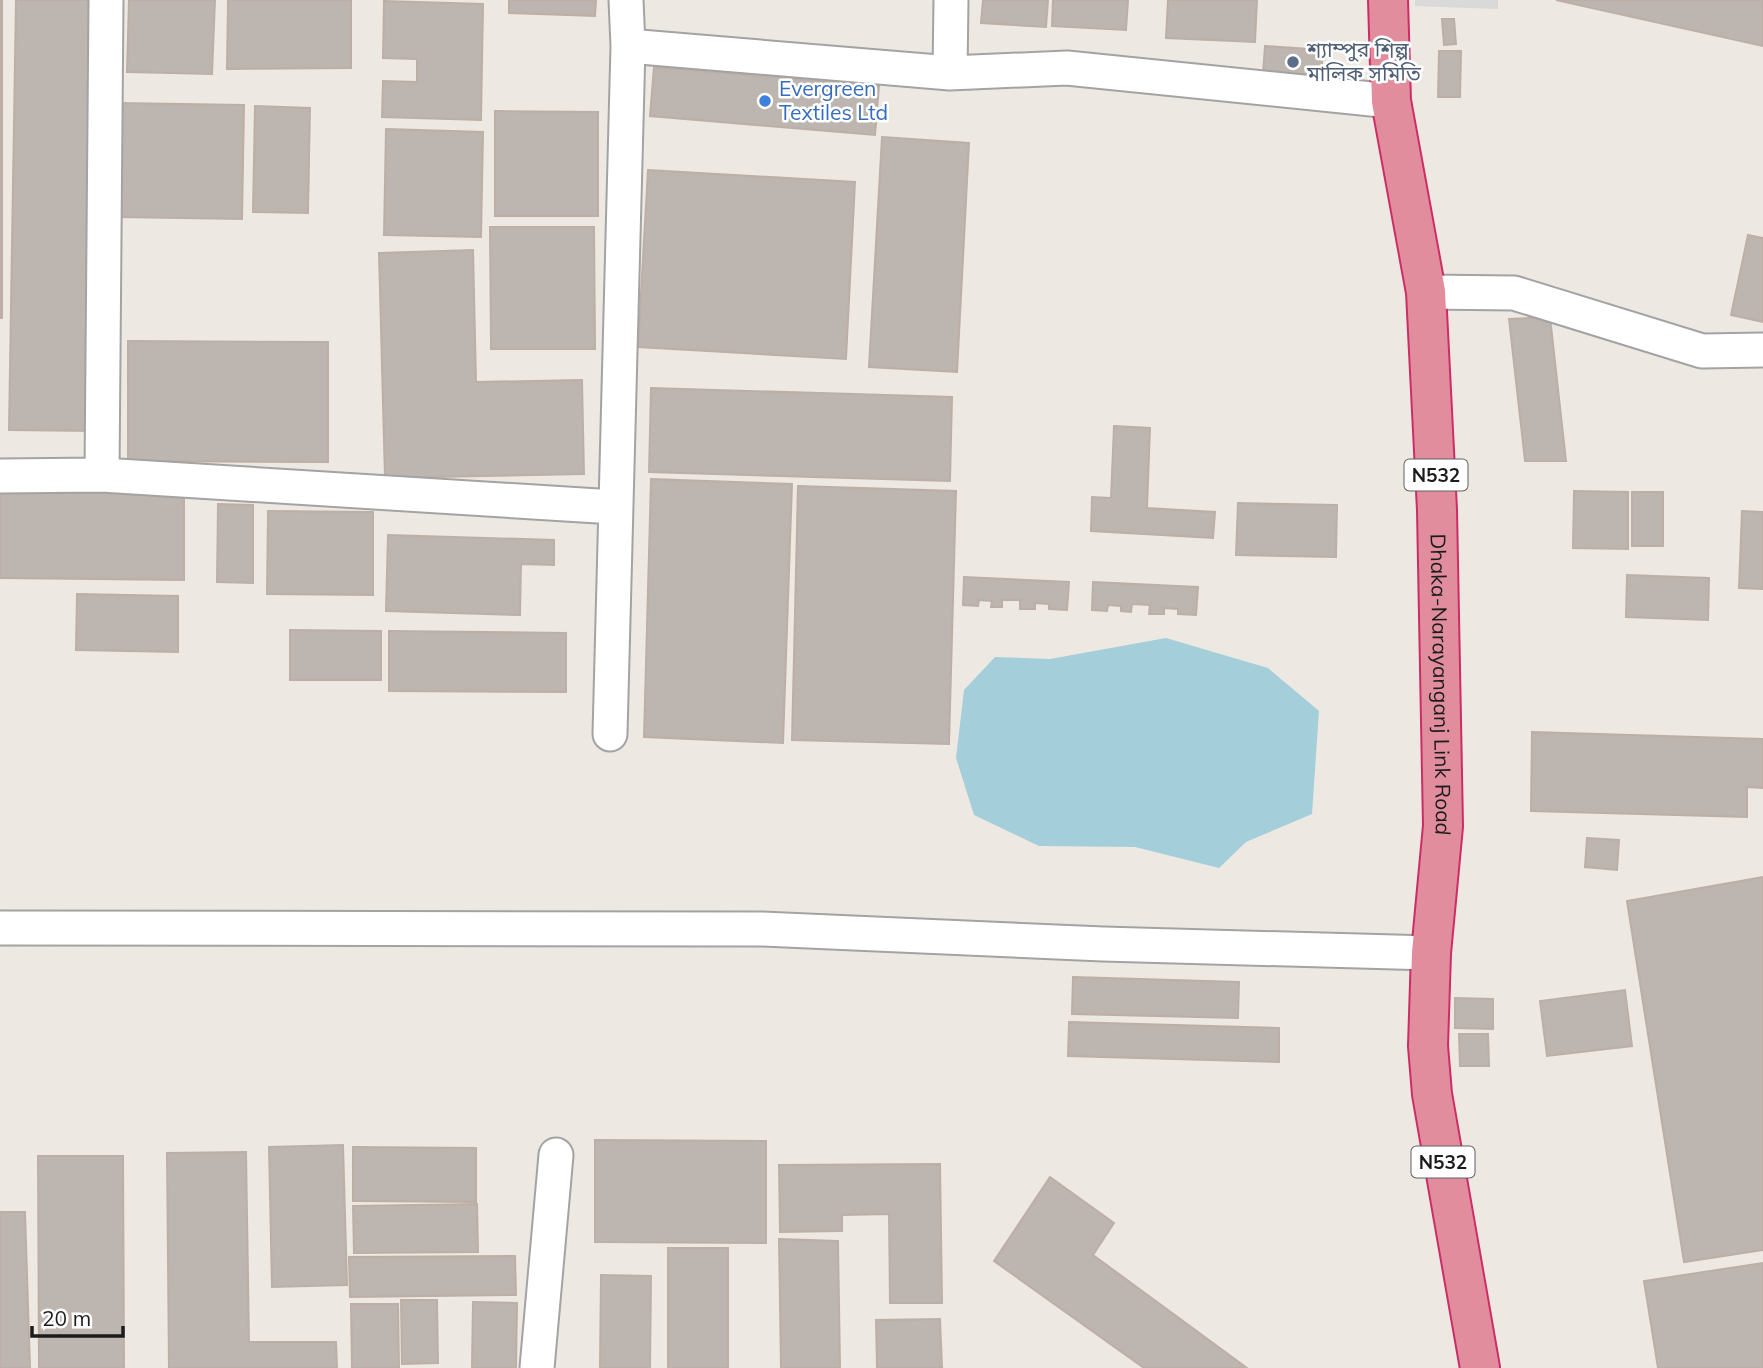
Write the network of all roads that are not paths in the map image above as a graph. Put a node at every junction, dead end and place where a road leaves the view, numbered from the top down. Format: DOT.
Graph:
graph roads {
  1 [pos="106,0"];
  2 [pos="626,0"];
  3 [pos="951,0"];
  4 [pos="1388,0"];
  5 [pos="628,46"];
  6 [pos="950,73"];
  7 [pos="1391,101"];
  8 [pos="1426,292"];
  9 [pos="1763,351"];
  10 [pos="102,475"];
  11 [pos="0,476"];
  12 [pos="614,507"];
  13 [pos="610,734"];
  14 [pos="0,928"];
  15 [pos="1431,953"];
  16 [pos="556,1155"];
  17 [pos="537,1368"];
  18 [pos="1480,1368"];
  1 -- 10 [label="street"];
  2 -- 5 [label="street"];
  3 -- 6 [label="street"];
  4 -- 7 [label="highway, Dhaka-Narayanganj Link Road / N532"];
  5 -- 6 [label="street"];
  5 -- 12 [label="street"];
  6 -- 7 [label="street"];
  7 -- 8 [label="highway, Dhaka-Narayanganj Link Road / N532"];
  8 -- 9 [label="street"];
  8 -- 15 [label="highway, Dhaka-Narayanganj Link Road / N532"];
  10 -- 11 [label="street"];
  10 -- 12 [label="street"];
  12 -- 13 [label="street"];
  14 -- 15 [label="street"];
  15 -- 18 [label="highway, Dhaka-Narayanganj Link Road / N532"];
  16 -- 17 [label="street"];
}
